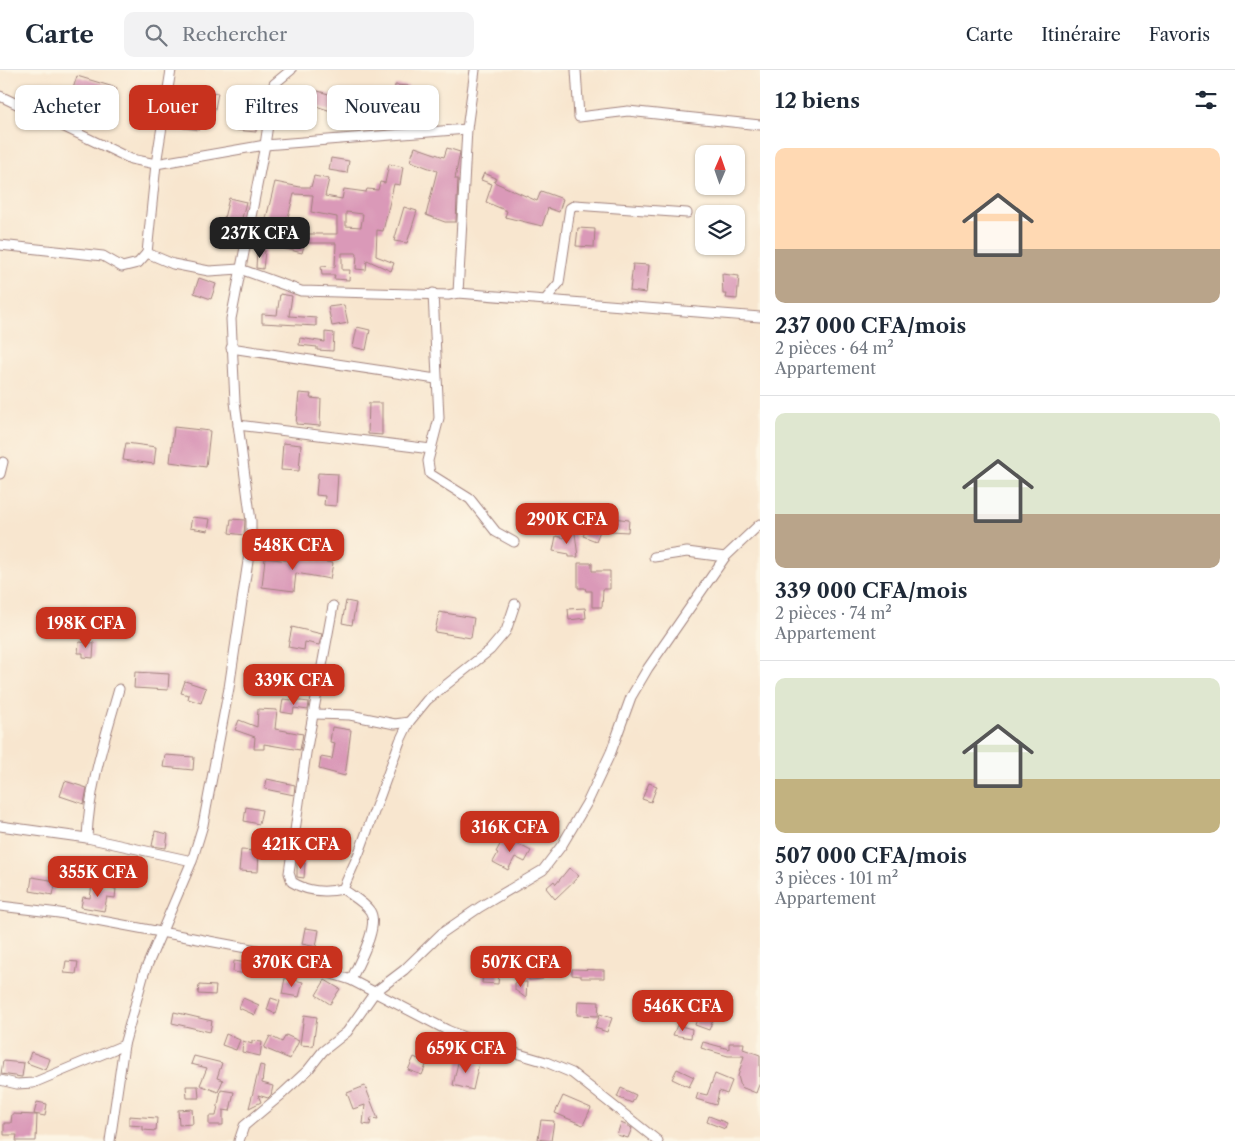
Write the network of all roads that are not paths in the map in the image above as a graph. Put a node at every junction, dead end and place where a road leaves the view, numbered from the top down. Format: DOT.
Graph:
graph roads {
  1 [pos="171,70"];
  2 [pos="290,70"];
  3 [pos="475,70"];
  4 [pos="576,70"];
  5 [pos="0,96"];
  6 [pos="760,125"];
  7 [pos="467,129"];
  8 [pos="265,145"];
  9 [pos="156,164"];
  10 [pos="688,213"];
  11 [pos="0,246"];
  12 [pos="147,253"];
  13 [pos="240,269"];
  14 [pos="433,293"];
  15 [pos="458,293"];
  16 [pos="545,300"];
  17 [pos="760,318"];
  18 [pos="231,348"];
  19 [pos="436,379"];
  20 [pos="238,425"];
  21 [pos="431,449"];
  22 [pos="3,462"];
  23 [pos="0,474"];
  24 [pos="760,524"];
  25 [pos="514,542"];
  26 [pos="725,556"];
  27 [pos="654,557"];
  28 [pos="515,604"];
  29 [pos="333,606"];
  30 [pos="119,689"];
  31 [pos="315,714"];
  32 [pos="410,722"];
  33 [pos="0,826"];
  34 [pos="87,838"];
  35 [pos="192,861"];
  36 [pos="343,889"];
  37 [pos="0,906"];
  38 [pos="160,930"];
  39 [pos="351,980"];
  40 [pos="375,992"];
  41 [pos="124,1045"];
  42 [pos="0,1080"];
  43 [pos="110,1141"];
  44 [pos="239,1141"];
  45 [pos="658,1141"];
  1 -- 9 [label="street"];
  2 -- 8 [label="street"];
  3 -- 7 [label="street"];
  4 -- 6 [label="street"];
  5 -- 9 [label="street"];
  7 -- 8 [label="street"];
  7 -- 15 [label="street"];
  8 -- 9 [label="street"];
  8 -- 13 [label="street"];
  9 -- 12 [label="street"];
  10 -- 16 [label="street"];
  11 -- 12 [label="street"];
  12 -- 13 [label="street"];
  13 -- 14 [label="street"];
  13 -- 18 [label="street"];
  14 -- 15 [label="street"];
  14 -- 19 [label="street"];
  15 -- 16 [label="street"];
  16 -- 17 [label="street"];
  18 -- 19 [label="street"];
  18 -- 20 [label="street"];
  19 -- 21 [label="street"];
  20 -- 21 [label="street"];
  20 -- 35 [label="street"];
  21 -- 25 [label="street"];
  22 -- 23 [label="street"];
  24 -- 26 [label="street"];
  26 -- 27 [label="street"];
  26 -- 40 [label="street"];
  28 -- 32 [label="street"];
  29 -- 31 [label="street"];
  30 -- 34 [label="street"];
  31 -- 32 [label="street"];
  31 -- 36 [label="street"];
  32 -- 36 [label="street"];
  33 -- 34 [label="street"];
  34 -- 35 [label="street"];
  35 -- 38 [label="street"];
  36 -- 39 [label="street"];
  37 -- 38 [label="street"];
  38 -- 39 [label="street"];
  38 -- 41 [label="street"];
  39 -- 40 [label="street"];
  40 -- 44 [label="street"];
  40 -- 45 [label="street"];
  41 -- 42 [label="street"];
  41 -- 43 [label="street"];
}
